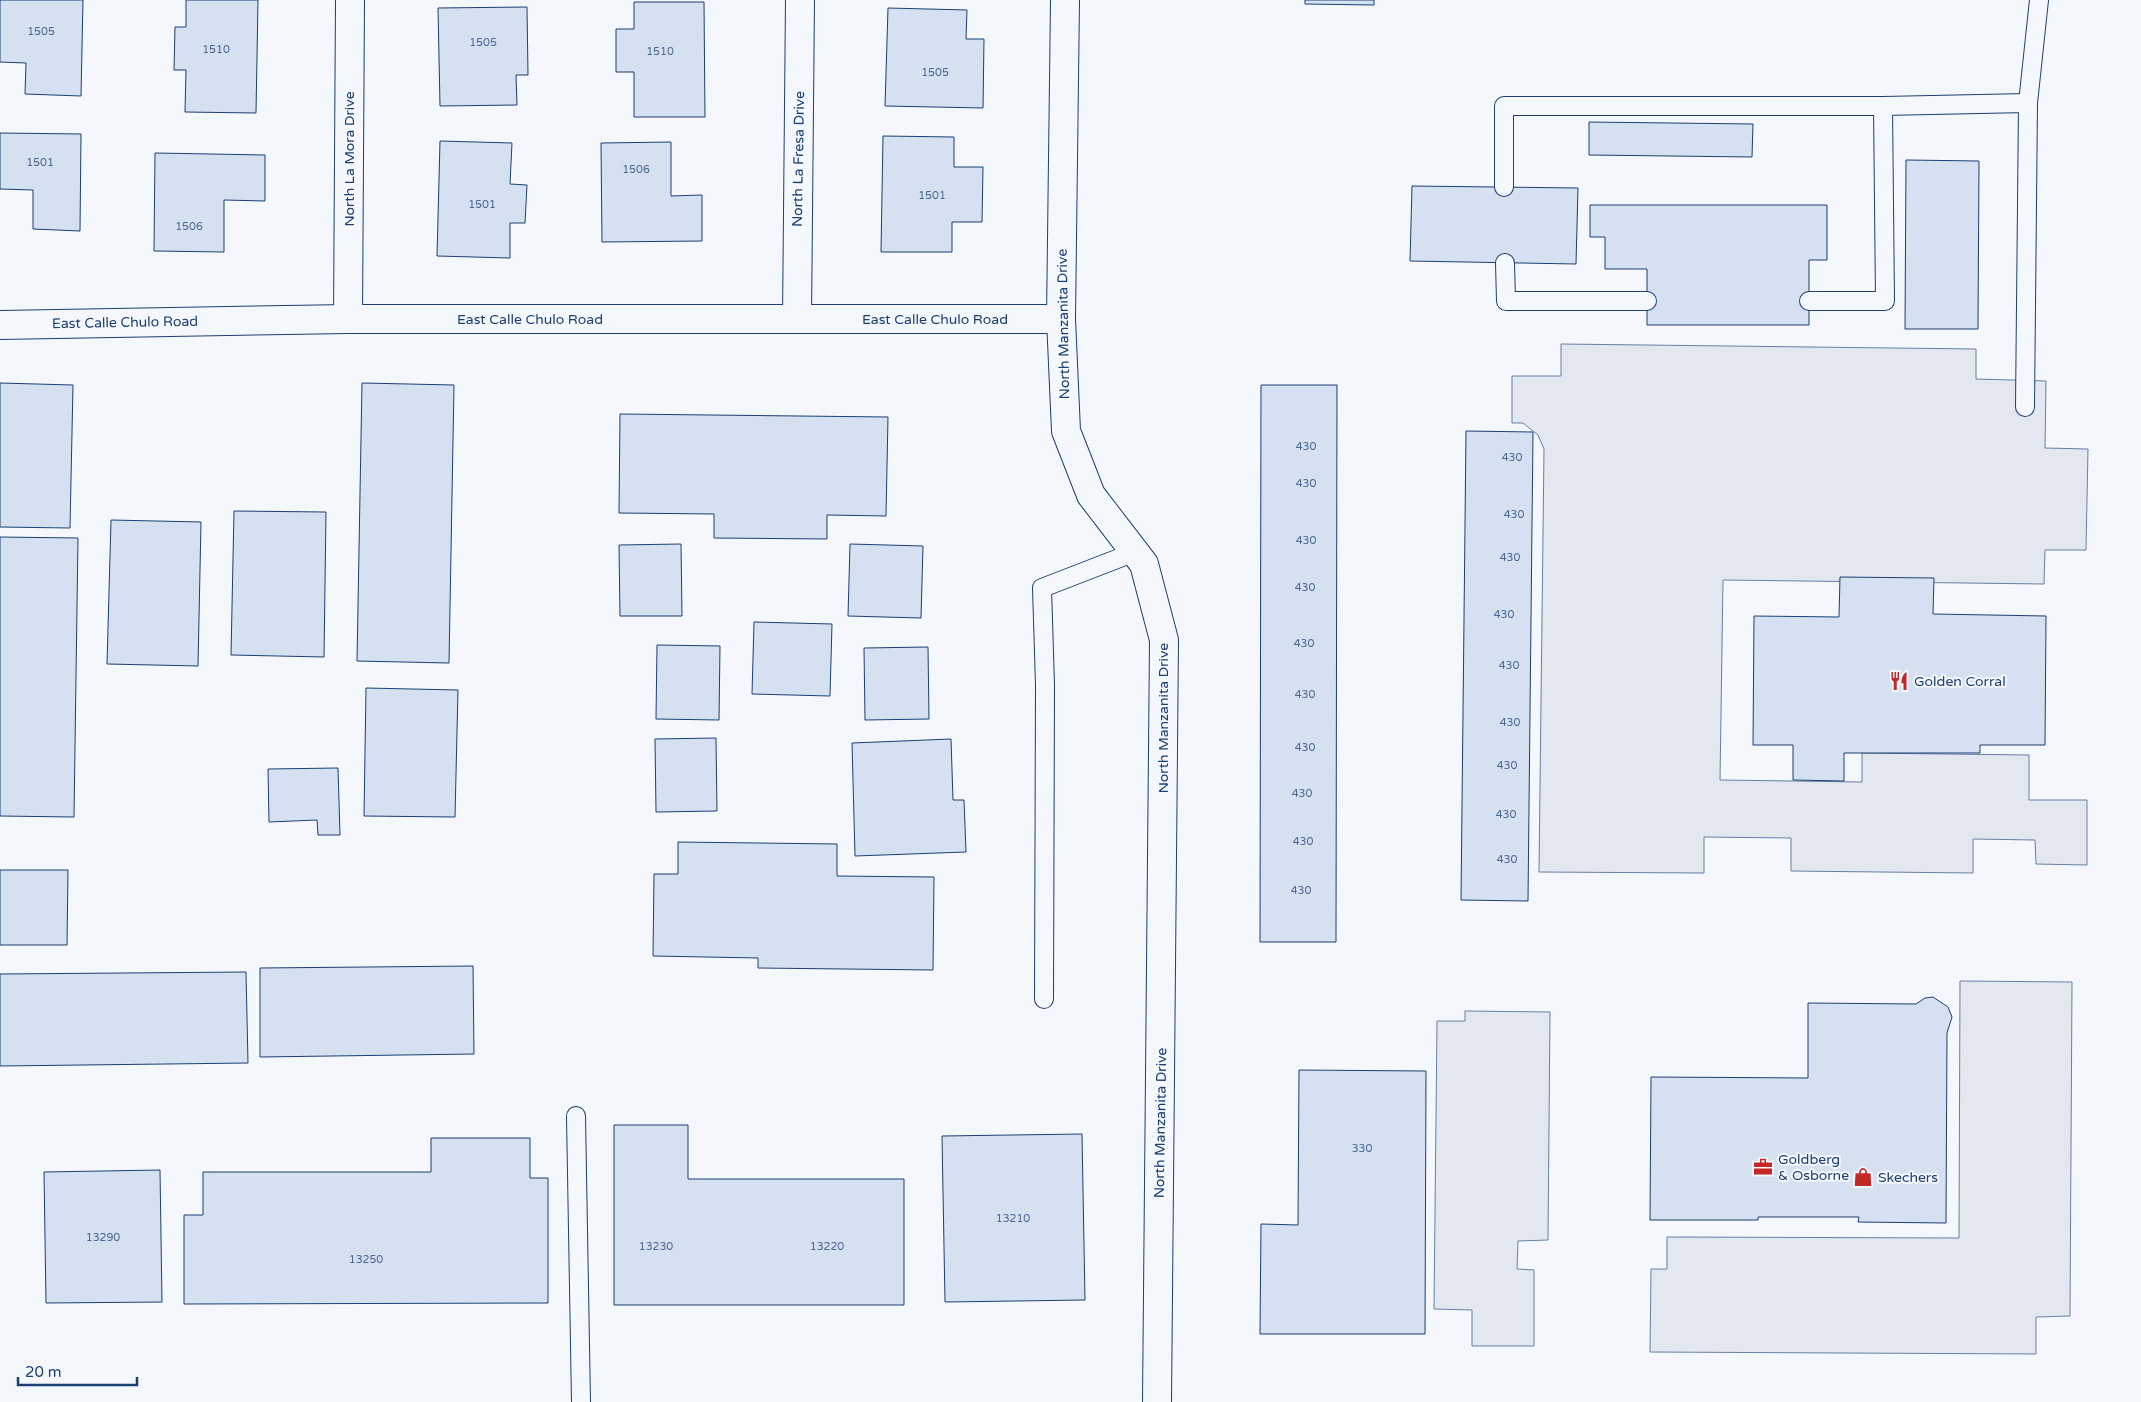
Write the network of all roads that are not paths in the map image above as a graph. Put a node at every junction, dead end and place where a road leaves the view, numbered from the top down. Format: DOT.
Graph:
graph roads {
  1 [pos="350,0"];
  2 [pos="800,0"];
  3 [pos="1065,0"];
  4 [pos="2039,0"];
  5 [pos="2028,103"];
  6 [pos="1883,106"];
  7 [pos="1504,187"];
  8 [pos="1505,263"];
  9 [pos="1647,301"];
  10 [pos="1810,301"];
  11 [pos="348,319"];
  12 [pos="797,319"];
  13 [pos="1061,319"];
  14 [pos="0,325"];
  15 [pos="2025,407"];
  16 [pos="1135,552"];
  17 [pos="1044,1000"];
  18 [pos="576,1116"];
  19 [pos="581,1402"];
  20 [pos="1156,1402"];
  1 -- 11 [label="street, North La Mora Drive"];
  2 -- 12 [label="street, North La Fresa Drive"];
  3 -- 13 [label="street, North Manzanita Drive"];
  4 -- 5 [label="lane"];
  5 -- 6 [label="lane"];
  5 -- 15 [label="lane"];
  6 -- 7 [label="lane"];
  6 -- 10 [label="lane"];
  8 -- 9 [label="lane"];
  11 -- 12 [label="street, East Calle Chulo Road"];
  11 -- 14 [label="street, East Calle Chulo Road"];
  12 -- 13 [label="street, East Calle Chulo Road"];
  13 -- 16 [label="street, North Manzanita Drive"];
  16 -- 17 [label="lane"];
  16 -- 20 [label="street, North Manzanita Drive"];
  18 -- 19 [label="lane"];
}
